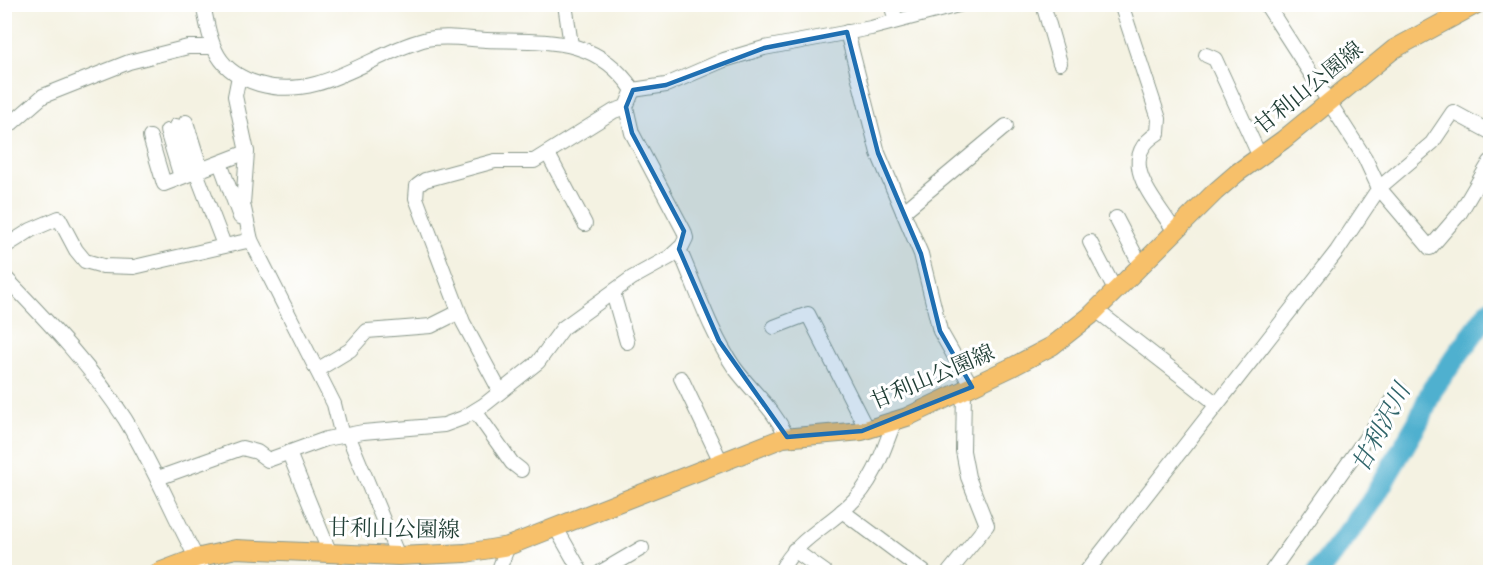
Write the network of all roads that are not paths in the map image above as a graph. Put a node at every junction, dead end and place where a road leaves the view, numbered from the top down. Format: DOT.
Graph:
graph roads {
  1 [pos="203,4"];
  2 [pos="565,4"];
  3 [pos="891,4"];
  4 [pos="962,4"];
  5 [pos="1043,4"];
  6 [pos="1121,4"];
  7 [pos="1266,4"];
  8 [pos="1477,4"];
  9 [pos="896,21"];
  10 [pos="847,32"];
  11 [pos="571,45"];
  12 [pos="212,47"];
  13 [pos="1206,55"];
  14 [pos="1060,63"];
  15 [pos="239,76"];
  16 [pos="633,90"];
  17 [pos="1328,102"];
  18 [pos="626,107"];
  19 [pos="1006,126"];
  20 [pos="4,130"];
  21 [pos="1491,132"];
  22 [pos="150,137"];
  23 [pos="247,152"];
  24 [pos="548,154"];
  25 [pos="1260,157"];
  26 [pos="220,162"];
  27 [pos="1491,162"];
  28 [pos="192,173"];
  29 [pos="1379,188"];
  30 [pos="903,212"];
  31 [pos="1116,218"];
  32 [pos="585,224"];
  33 [pos="1175,232"];
  34 [pos="249,239"];
  35 [pos="1090,242"];
  36 [pos="224,245"];
  37 [pos="4,247"];
  38 [pos="679,249"];
  39 [pos="1141,266"];
  40 [pos="4,276"];
  41 [pos="1115,290"];
  42 [pos="613,293"];
  43 [pos="1096,310"];
  44 [pos="459,312"];
  45 [pos="774,327"];
  46 [pos="627,342"];
  47 [pos="316,370"];
  48 [pos="681,378"];
  49 [pos="968,388"];
  50 [pos="1400,390"];
  51 [pos="500,391"];
  52 [pos="1217,404"];
  53 [pos="476,411"];
  54 [pos="894,422"];
  55 [pos="867,430"];
  56 [pos="345,436"];
  57 [pos="787,437"];
  58 [pos="289,453"];
  59 [pos="721,462"];
  60 [pos="521,470"];
  61 [pos="158,478"];
  62 [pos="842,511"];
  63 [pos="556,528"];
  64 [pos="508,546"];
  65 [pos="642,548"];
  66 [pos="794,550"];
  67 [pos="329,551"];
  68 [pos="398,556"];
  69 [pos="200,565"];
  70 [pos="159,573"];
  71 [pos="498,573"];
  72 [pos="581,573"];
  73 [pos="601,573"];
  74 [pos="780,573"];
  75 [pos="825,573"];
  76 [pos="924,573"];
  77 [pos="949,573"];
  78 [pos="1086,573"];
  79 [pos="1271,573"];
  1 -- 12 [label="street"];
  2 -- 11 [label="street"];
  3 -- 9 [label="street"];
  4 -- 9 [label="street"];
  5 -- 14 [label="street"];
  6 -- 33 [label="street"];
  7 -- 17 [label="street"];
  8 -- 17 [label="main road, 甘利山公園線"];
  9 -- 10 [label="street"];
  10 -- 16 [label="street"];
  10 -- 30 [label="street"];
  11 -- 15 [label="street"];
  11 -- 16 [label="street"];
  12 -- 15 [label="street"];
  12 -- 20 [label="street"];
  13 -- 25 [label="street"];
  15 -- 23 [label="street"];
  16 -- 18 [label="street"];
  17 -- 25 [label="main road, 甘利山公園線"];
  17 -- 29 [label="street"];
  18 -- 24 [label="street"];
  18 -- 38 [label="street"];
  19 -- 30 [label="street"];
  21 -- 29 [label="street"];
  22 -- 28 [label="street"];
  23 -- 26 [label="street"];
  23 -- 34 [label="street"];
  24 -- 32 [label="street"];
  24 -- 44 [label="street"];
  25 -- 33 [label="main road, 甘利山公園線"];
  26 -- 28 [label="street"];
  26 -- 34 [label="street"];
  27 -- 29 [label="street"];
  28 -- 28 [label="street"];
  28 -- 36 [label="street"];
  29 -- 52 [label="street"];
  30 -- 49 [label="street"];
  31 -- 39 [label="street"];
  33 -- 39 [label="main road, 甘利山公園線"];
  34 -- 36 [label="street"];
  34 -- 47 [label="street"];
  35 -- 41 [label="street"];
  36 -- 37 [label="street"];
  38 -- 42 [label="street"];
  38 -- 57 [label="street"];
  39 -- 41 [label="main road, 甘利山公園線"];
  40 -- 61 [label="street"];
  41 -- 43 [label="main road, 甘利山公園線"];
  42 -- 46 [label="street"];
  42 -- 51 [label="street"];
  43 -- 49 [label="main road, 甘利山公園線"];
  43 -- 52 [label="street"];
  44 -- 47 [label="street"];
  44 -- 51 [label="street"];
  45 -- 55 [label="street"];
  47 -- 56 [label="street"];
  48 -- 59 [label="street"];
  49 -- 54 [label="main road, 甘利山公園線"];
  49 -- 77 [label="street"];
  50 -- 79 [label="street"];
  51 -- 53 [label="street"];
  52 -- 78 [label="street"];
  53 -- 56 [label="street"];
  53 -- 60 [label="street"];
  54 -- 55 [label="main road, 甘利山公園線"];
  54 -- 62 [label="street"];
  55 -- 57 [label="main road, 甘利山公園線"];
  56 -- 58 [label="street"];
  56 -- 68 [label="street"];
  57 -- 59 [label="main road, 甘利山公園線"];
  58 -- 61 [label="street"];
  58 -- 67 [label="street"];
  59 -- 63 [label="main road, 甘利山公園線"];
  61 -- 69 [label="street"];
  62 -- 66 [label="street"];
  62 -- 76 [label="street"];
  63 -- 64 [label="main road, 甘利山公園線"];
  63 -- 72 [label="street"];
  64 -- 68 [label="main road, 甘利山公園線"];
  64 -- 71 [label="street"];
  65 -- 73 [label="street"];
  66 -- 74 [label="street"];
  66 -- 75 [label="street"];
  67 -- 68 [label="main road, 甘利山公園線"];
  67 -- 69 [label="main road, 甘利山公園線"];
  69 -- 70 [label="main road, 甘利山公園線"];
}
